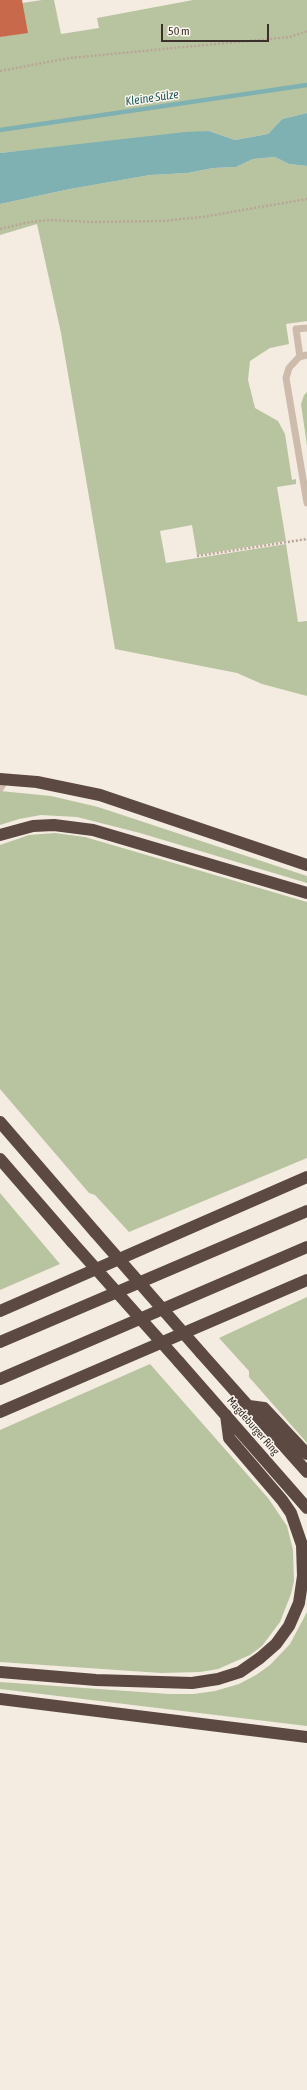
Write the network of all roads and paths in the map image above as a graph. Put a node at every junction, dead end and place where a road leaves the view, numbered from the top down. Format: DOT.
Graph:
graph roads {
  1 [pos="307,32"];
  2 [pos="0,71"];
  3 [pos="307,199"];
  4 [pos="0,229"];
  5 [pos="307,328"];
  6 [pos="304,356"];
  7 [pos="307,503"];
  8 [pos="307,539"];
  9 [pos="197,556"];
  10 [pos="2,782"];
  11 [pos="0,835"];
  12 [pos="307,865"];
  13 [pos="307,893"];
  14 [pos="0,1119"];
  15 [pos="0,1122"];
  16 [pos="11,1134"];
  17 [pos="0,1159"];
  18 [pos="307,1177"];
  19 [pos="307,1211"];
  20 [pos="307,1247"];
  21 [pos="307,1280"];
  22 [pos="0,1311"];
  23 [pos="0,1342"];
  24 [pos="0,1379"];
  25 [pos="249,1406"];
  26 [pos="0,1412"];
  27 [pos="226,1415"];
  28 [pos="307,1454"];
  29 [pos="307,1472"];
  30 [pos="307,1508"];
  31 [pos="0,1672"];
  32 [pos="0,1699"];
  33 [pos="307,1737"];
  1 -- 2 [label="path"];
  3 -- 4 [label="path"];
  5 -- 6 [label="lane"];
  6 -- 7 [label="lane"];
  8 -- 9 [label="path"];
  10 -- 12 [label="highway"];
  11 -- 13 [label="highway"];
  14 -- 16 [label="highway"];
  15 -- 16 [label="highway"];
  16 -- 25 [label="highway, Magdeburger Ring, bridge"];
  17 -- 27 [label="highway, Magdeburger Ring, bridge"];
  18 -- 22 [label="highway"];
  19 -- 23 [label="highway"];
  20 -- 24 [label="highway"];
  21 -- 26 [label="highway"];
  25 -- 28 [label="highway"];
  25 -- 29 [label="highway, Magdeburger Ring"];
  27 -- 30 [label="highway, Magdeburger Ring"];
  27 -- 31 [label="highway"];
  32 -- 33 [label="highway"];
}
